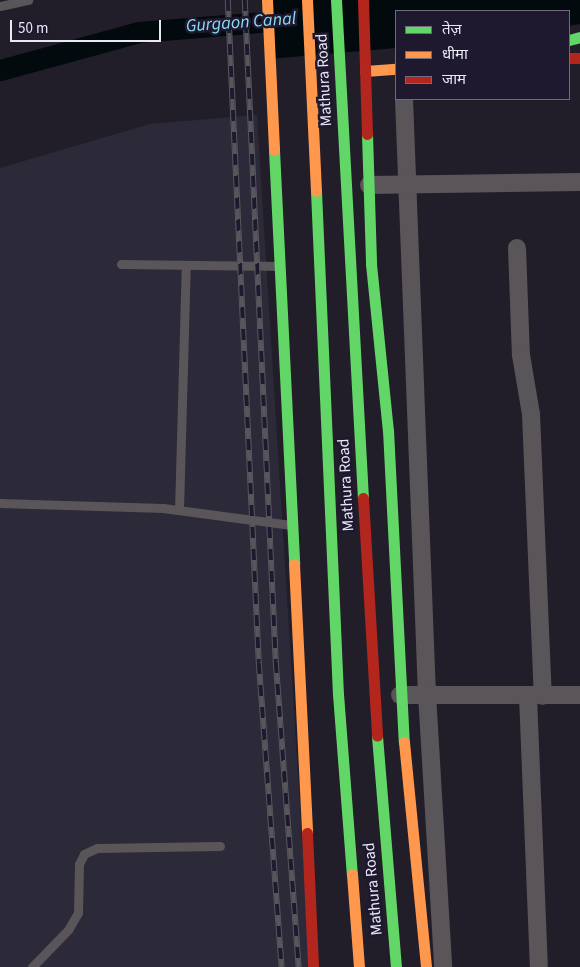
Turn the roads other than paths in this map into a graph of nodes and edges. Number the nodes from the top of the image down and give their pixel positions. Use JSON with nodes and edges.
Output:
{"nodes":[{"id":1,"x":28,"y":0,"type":"edge"},
{"id":2,"x":267,"y":0,"type":"edge"},
{"id":3,"x":307,"y":0,"type":"edge"},
{"id":4,"x":336,"y":0,"type":"edge"},
{"id":5,"x":363,"y":0,"type":"edge"},
{"id":6,"x":0,"y":6,"type":"edge"},
{"id":7,"x":395,"y":69,"type":"edge"},
{"id":8,"x":365,"y":71,"type":"junction"},
{"id":9,"x":404,"y":100,"type":"edge"},
{"id":10,"x":580,"y":182,"type":"edge"},
{"id":11,"x":406,"y":183,"type":"junction"},
{"id":12,"x":369,"y":185,"type":"junction"},
{"id":13,"x":517,"y":248,"type":"dead end"},
{"id":14,"x":121,"y":264,"type":"dead end"},
{"id":15,"x":186,"y":265,"type":"junction"},
{"id":16,"x":281,"y":266,"type":"junction"},
{"id":17,"x":0,"y":503,"type":"edge"},
{"id":18,"x":179,"y":510,"type":"junction"},
{"id":19,"x":292,"y":525,"type":"junction"},
{"id":20,"x":400,"y":694,"type":"junction"},
{"id":21,"x":427,"y":694,"type":"junction"},
{"id":22,"x":580,"y":695,"type":"edge"},
{"id":23,"x":536,"y":696,"type":"junction"},
{"id":24,"x":220,"y":846,"type":"dead end"},
{"id":25,"x":539,"y":965,"type":"dead end"},
{"id":26,"x":32,"y":967,"type":"edge"},
{"id":27,"x":313,"y":967,"type":"edge"},
{"id":28,"x":359,"y":967,"type":"edge"},
{"id":29,"x":396,"y":967,"type":"edge"},
{"id":30,"x":426,"y":967,"type":"edge"},
{"id":31,"x":443,"y":967,"type":"edge"}],
"edges":[{"from":1,"to":6,"type":"lane"},
{"from":2,"to":16,"type":"main road"},
{"from":3,"to":28,"type":"main road","name":"Mathura Road"},
{"from":4,"to":29,"type":"main road","name":"Mathura Road"},
{"from":5,"to":8,"type":"main road"},
{"from":7,"to":8,"type":"main road"},
{"from":8,"to":12,"type":"main road"},
{"from":9,"to":11,"type":"street"},
{"from":10,"to":11,"type":"street"},
{"from":11,"to":12,"type":"street"},
{"from":11,"to":21,"type":"street"},
{"from":12,"to":20,"type":"main road"},
{"from":13,"to":23,"type":"street"},
{"from":14,"to":15,"type":"lane"},
{"from":15,"to":16,"type":"lane"},
{"from":15,"to":18,"type":"lane"},
{"from":16,"to":19,"type":"main road"},
{"from":17,"to":18,"type":"lane"},
{"from":18,"to":19,"type":"lane"},
{"from":19,"to":27,"type":"main road"},
{"from":20,"to":21,"type":"street"},
{"from":20,"to":30,"type":"main road"},
{"from":21,"to":23,"type":"street"},
{"from":21,"to":31,"type":"street"},
{"from":22,"to":23,"type":"street"},
{"from":23,"to":25,"type":"street"},
{"from":24,"to":26,"type":"lane"}]}
